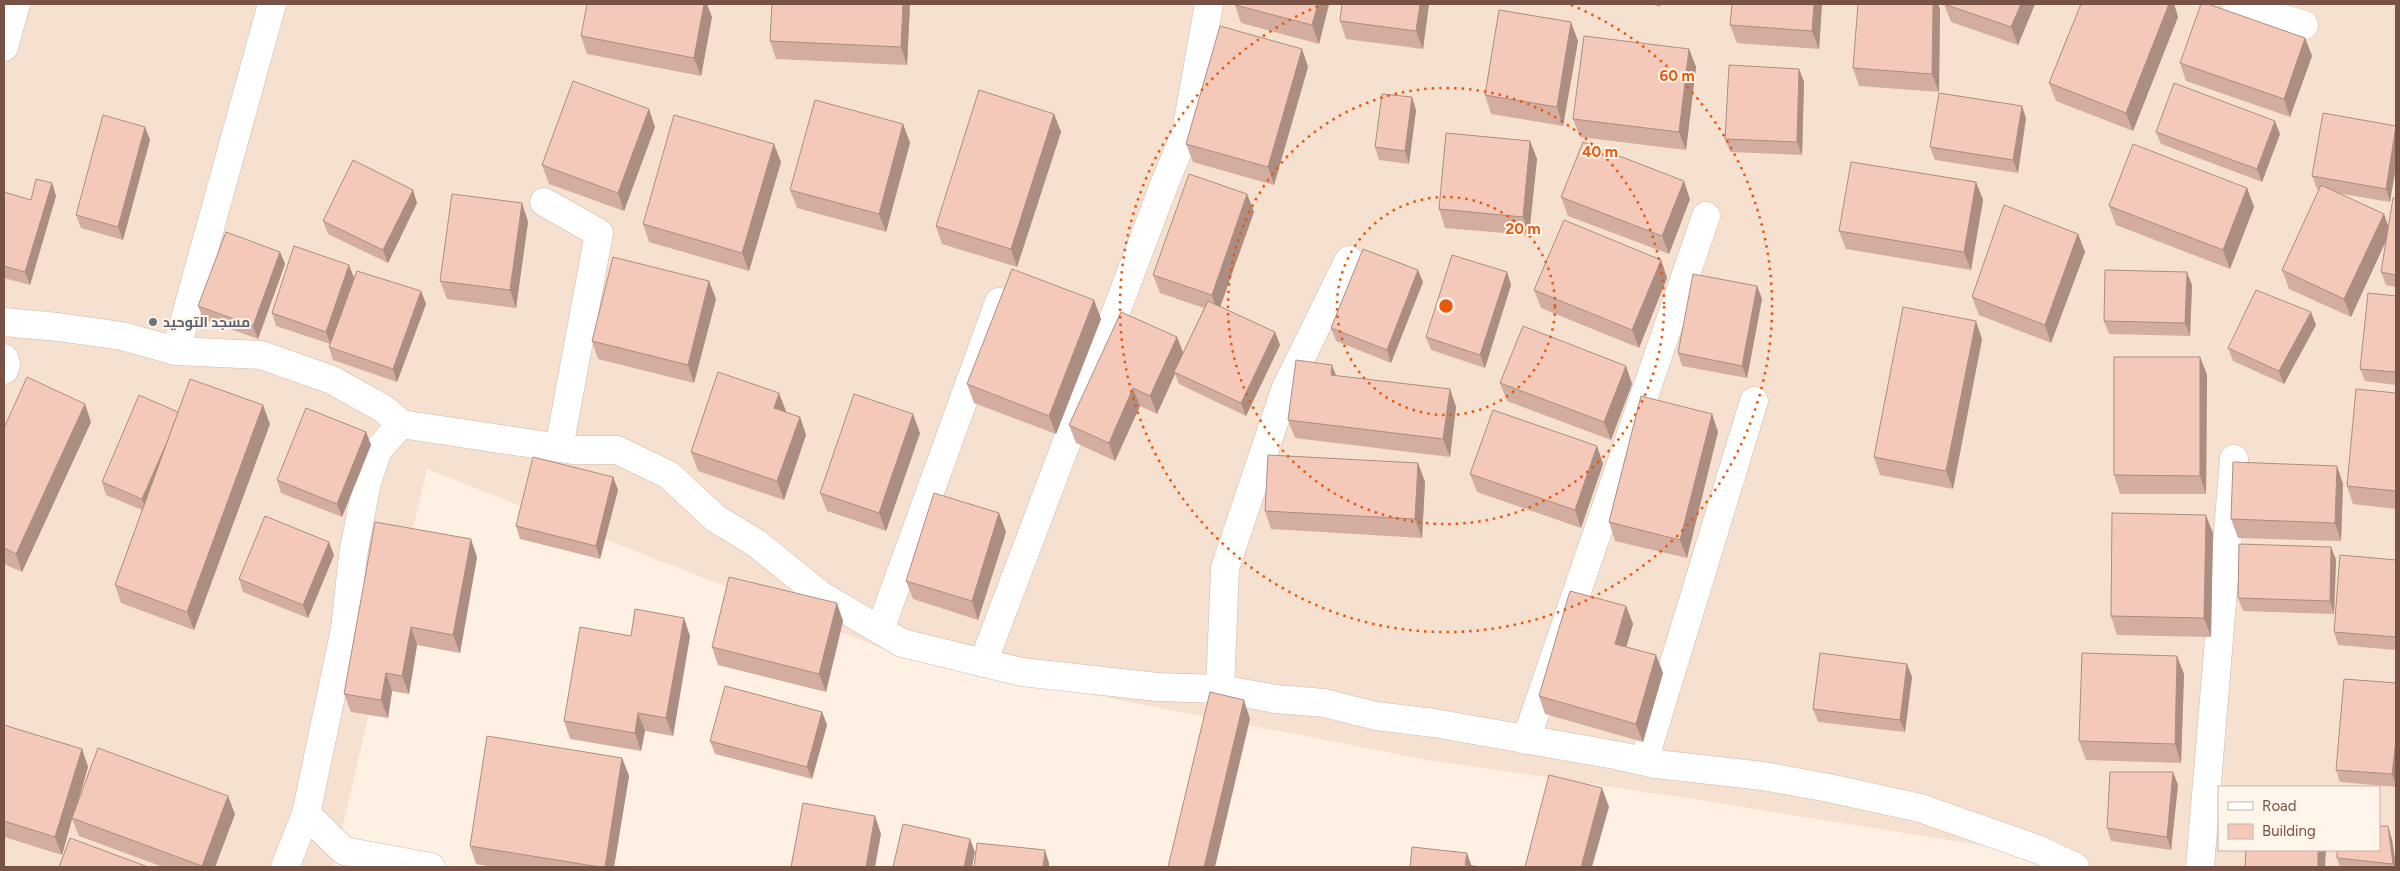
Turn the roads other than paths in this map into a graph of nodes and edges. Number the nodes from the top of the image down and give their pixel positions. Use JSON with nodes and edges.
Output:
{"nodes":[{"id":1,"x":16,"y":4,"type":"edge"},
{"id":2,"x":272,"y":4,"type":"edge"},
{"id":3,"x":1209,"y":4,"type":"edge"},
{"id":4,"x":2236,"y":4,"type":"edge"},
{"id":5,"x":2304,"y":25,"type":"dead end"},
{"id":6,"x":4,"y":47,"type":"edge"},
{"id":7,"x":544,"y":202,"type":"dead end"},
{"id":8,"x":1706,"y":216,"type":"dead end"},
{"id":9,"x":1348,"y":260,"type":"dead end"},
{"id":10,"x":999,"y":302,"type":"edge"},
{"id":11,"x":4,"y":322,"type":"edge"},
{"id":12,"x":176,"y":351,"type":"junction"},
{"id":13,"x":4,"y":358,"type":"edge"},
{"id":14,"x":4,"y":370,"type":"edge"},
{"id":15,"x":1754,"y":401,"type":"dead end"},
{"id":16,"x":401,"y":424,"type":"junction"},
{"id":17,"x":559,"y":448,"type":"junction"},
{"id":18,"x":2234,"y":459,"type":"dead end"},
{"id":19,"x":880,"y":630,"type":"junction"},
{"id":20,"x":983,"y":663,"type":"junction"},
{"id":21,"x":1220,"y":689,"type":"junction"},
{"id":22,"x":1526,"y":740,"type":"junction"},
{"id":23,"x":1644,"y":761,"type":"junction"},
{"id":24,"x":306,"y":814,"type":"junction"},
{"id":25,"x":285,"y":867,"type":"edge"},
{"id":26,"x":431,"y":867,"type":"edge"},
{"id":27,"x":2075,"y":867,"type":"edge"},
{"id":28,"x":2200,"y":867,"type":"edge"}],
"edges":[{"from":1,"to":6,"type":"street"},
{"from":2,"to":12,"type":"street"},
{"from":3,"to":20,"type":"street"},
{"from":4,"to":5,"type":"street"},
{"from":7,"to":17,"type":"street"},
{"from":8,"to":22,"type":"street"},
{"from":9,"to":21,"type":"street"},
{"from":10,"to":19,"type":"street"},
{"from":11,"to":12,"type":"street"},
{"from":12,"to":16,"type":"street"},
{"from":13,"to":14,"type":"street"},
{"from":15,"to":23,"type":"street"},
{"from":16,"to":17,"type":"street"},
{"from":16,"to":24,"type":"street"},
{"from":17,"to":19,"type":"street"},
{"from":18,"to":28,"type":"street"},
{"from":19,"to":20,"type":"street"},
{"from":20,"to":21,"type":"street"},
{"from":21,"to":22,"type":"street"},
{"from":22,"to":23,"type":"street"},
{"from":23,"to":27,"type":"street"},
{"from":24,"to":25,"type":"street"},
{"from":24,"to":26,"type":"street"}]}
